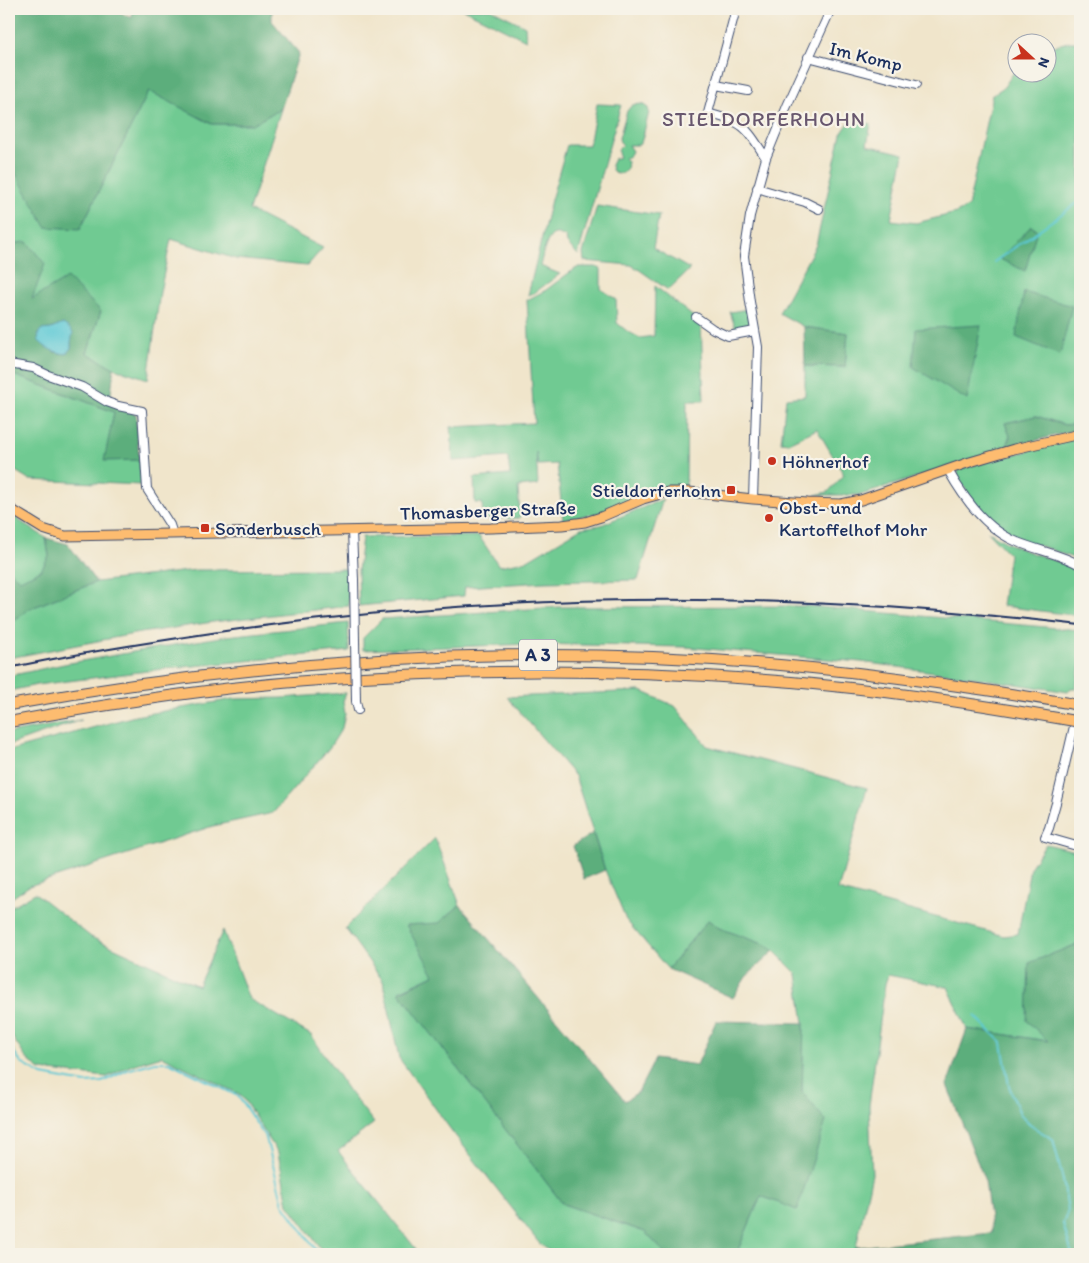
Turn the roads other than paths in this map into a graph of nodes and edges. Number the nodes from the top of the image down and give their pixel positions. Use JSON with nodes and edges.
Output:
{"nodes":[{"id":1,"x":736,"y":9,"type":"edge"},
{"id":2,"x":831,"y":9,"type":"edge"},
{"id":3,"x":808,"y":57,"type":"junction"},
{"id":4,"x":716,"y":84,"type":"junction"},
{"id":5,"x":916,"y":85,"type":"dead end"},
{"id":6,"x":748,"y":91,"type":"dead end"},
{"id":7,"x":766,"y":158,"type":"junction"},
{"id":8,"x":757,"y":188,"type":"junction"},
{"id":9,"x":819,"y":209,"type":"dead end"},
{"id":10,"x":696,"y":317,"type":"dead end"},
{"id":11,"x":756,"y":331,"type":"junction"},
{"id":12,"x":9,"y":364,"type":"edge"},
{"id":13,"x":1080,"y":434,"type":"edge"},
{"id":14,"x":948,"y":470,"type":"junction"},
{"id":15,"x":753,"y":499,"type":"junction"},
{"id":16,"x":9,"y":508,"type":"edge"},
{"id":17,"x":352,"y":531,"type":"junction"},
{"id":18,"x":173,"y":534,"type":"junction"},
{"id":19,"x":1080,"y":565,"type":"edge"},
{"id":20,"x":1080,"y":702,"type":"edge"},
{"id":21,"x":9,"y":705,"type":"edge"},
{"id":22,"x":1080,"y":706,"type":"edge"},
{"id":23,"x":358,"y":710,"type":"dead end"},
{"id":24,"x":9,"y":722,"type":"edge"},
{"id":25,"x":1080,"y":722,"type":"edge"},
{"id":26,"x":1080,"y":847,"type":"edge"}],
"edges":[{"from":1,"to":4,"type":"street"},
{"from":2,"to":3,"type":"street"},
{"from":3,"to":5,"type":"street","name":"Im Komp"},
{"from":3,"to":7,"type":"street"},
{"from":4,"to":6,"type":"street"},
{"from":4,"to":7,"type":"street"},
{"from":7,"to":8,"type":"street"},
{"from":8,"to":9,"type":"street"},
{"from":8,"to":11,"type":"street"},
{"from":10,"to":11,"type":"street"},
{"from":11,"to":15,"type":"street"},
{"from":12,"to":18,"type":"street"},
{"from":13,"to":14,"type":"main road","name":"Thomasberger Straße"},
{"from":14,"to":15,"type":"main road","name":"Thomasberger Straße"},
{"from":14,"to":19,"type":"street"},
{"from":15,"to":17,"type":"main road","name":"Thomasberger Straße"},
{"from":16,"to":18,"type":"main road","name":"Thomasberger Straße"},
{"from":17,"to":18,"type":"main road","name":"Thomasberger Straße"},
{"from":17,"to":23,"type":"street","bridge":true},
{"from":20,"to":26,"type":"street"},
{"from":21,"to":22,"type":"highway","number":"A 3","bridge":true},
{"from":24,"to":25,"type":"highway","number":"A 3","bridge":true}]}
